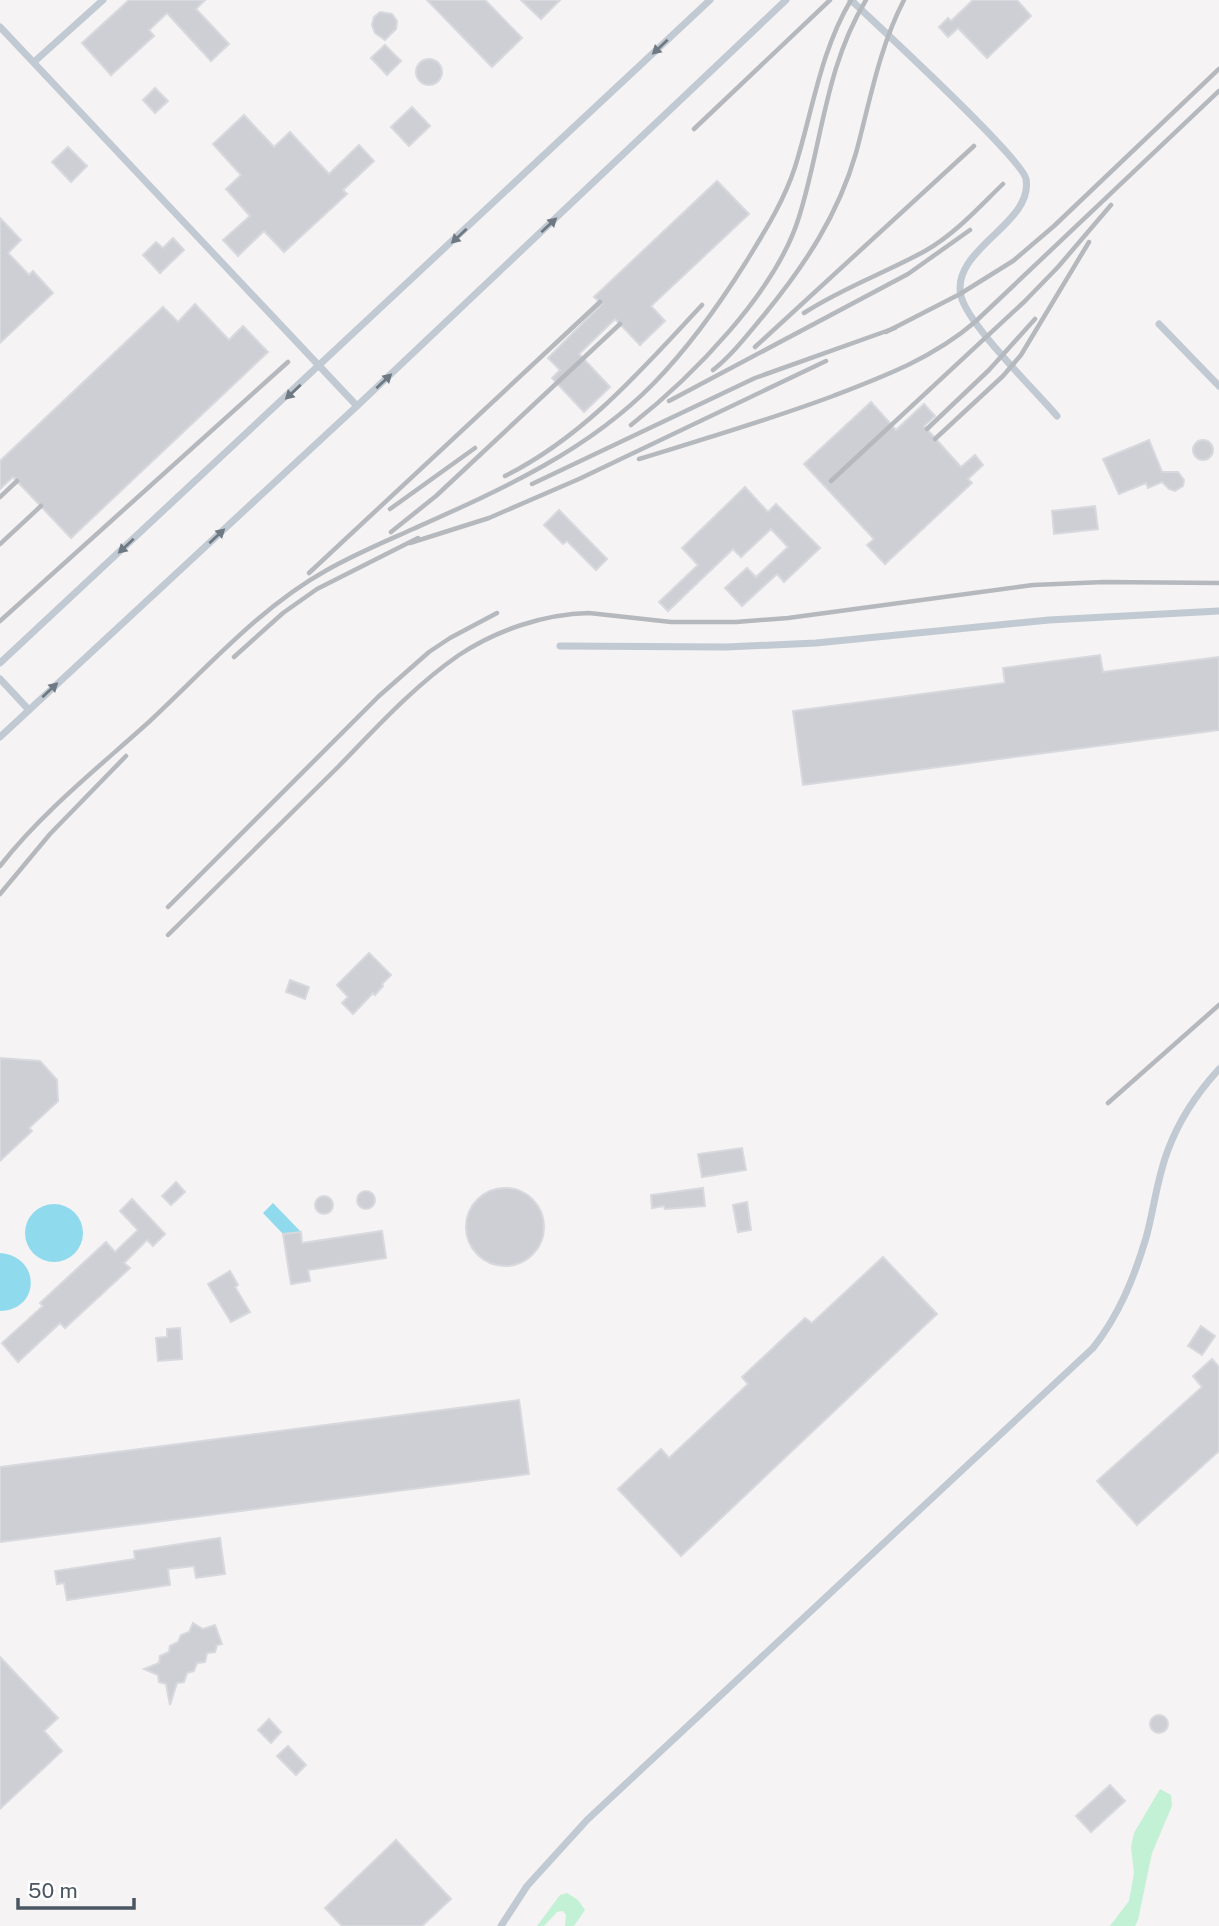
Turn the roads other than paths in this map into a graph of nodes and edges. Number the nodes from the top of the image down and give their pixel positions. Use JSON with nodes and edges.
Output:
{"nodes":[{"id":1,"x":103,"y":0,"type":"edge"},
{"id":2,"x":710,"y":0,"type":"edge"},
{"id":3,"x":786,"y":0,"type":"edge"},
{"id":4,"x":851,"y":0,"type":"edge"},
{"id":5,"x":0,"y":27,"type":"edge"},
{"id":6,"x":34,"y":62,"type":"junction"},
{"id":7,"x":1160,"y":324,"type":"dead end"},
{"id":8,"x":320,"y":366,"type":"junction"},
{"id":9,"x":1219,"y":386,"type":"edge"},
{"id":10,"x":357,"y":407,"type":"junction"},
{"id":11,"x":1057,"y":416,"type":"dead end"},
{"id":12,"x":1219,"y":611,"type":"edge"},
{"id":13,"x":560,"y":646,"type":"dead end"},
{"id":14,"x":0,"y":663,"type":"edge"},
{"id":15,"x":0,"y":679,"type":"edge"},
{"id":16,"x":29,"y":710,"type":"junction"},
{"id":17,"x":0,"y":737,"type":"edge"},
{"id":18,"x":1219,"y":1069,"type":"edge"},
{"id":19,"x":501,"y":1926,"type":"edge"}],
"edges":[{"from":1,"to":6,"type":"lane"},
{"from":2,"to":8,"type":"lane","one_way":true},
{"from":10,"to":3,"type":"lane","one_way":true},
{"from":4,"to":11,"type":"lane"},
{"from":5,"to":6,"type":"lane"},
{"from":6,"to":8,"type":"lane"},
{"from":7,"to":9,"type":"lane"},
{"from":8,"to":10,"type":"lane"},
{"from":8,"to":14,"type":"lane","one_way":true},
{"from":16,"to":10,"type":"lane","one_way":true},
{"from":12,"to":13,"type":"lane"},
{"from":15,"to":16,"type":"lane"},
{"from":16,"to":17,"type":"lane"},
{"from":18,"to":19,"type":"lane"}]}
